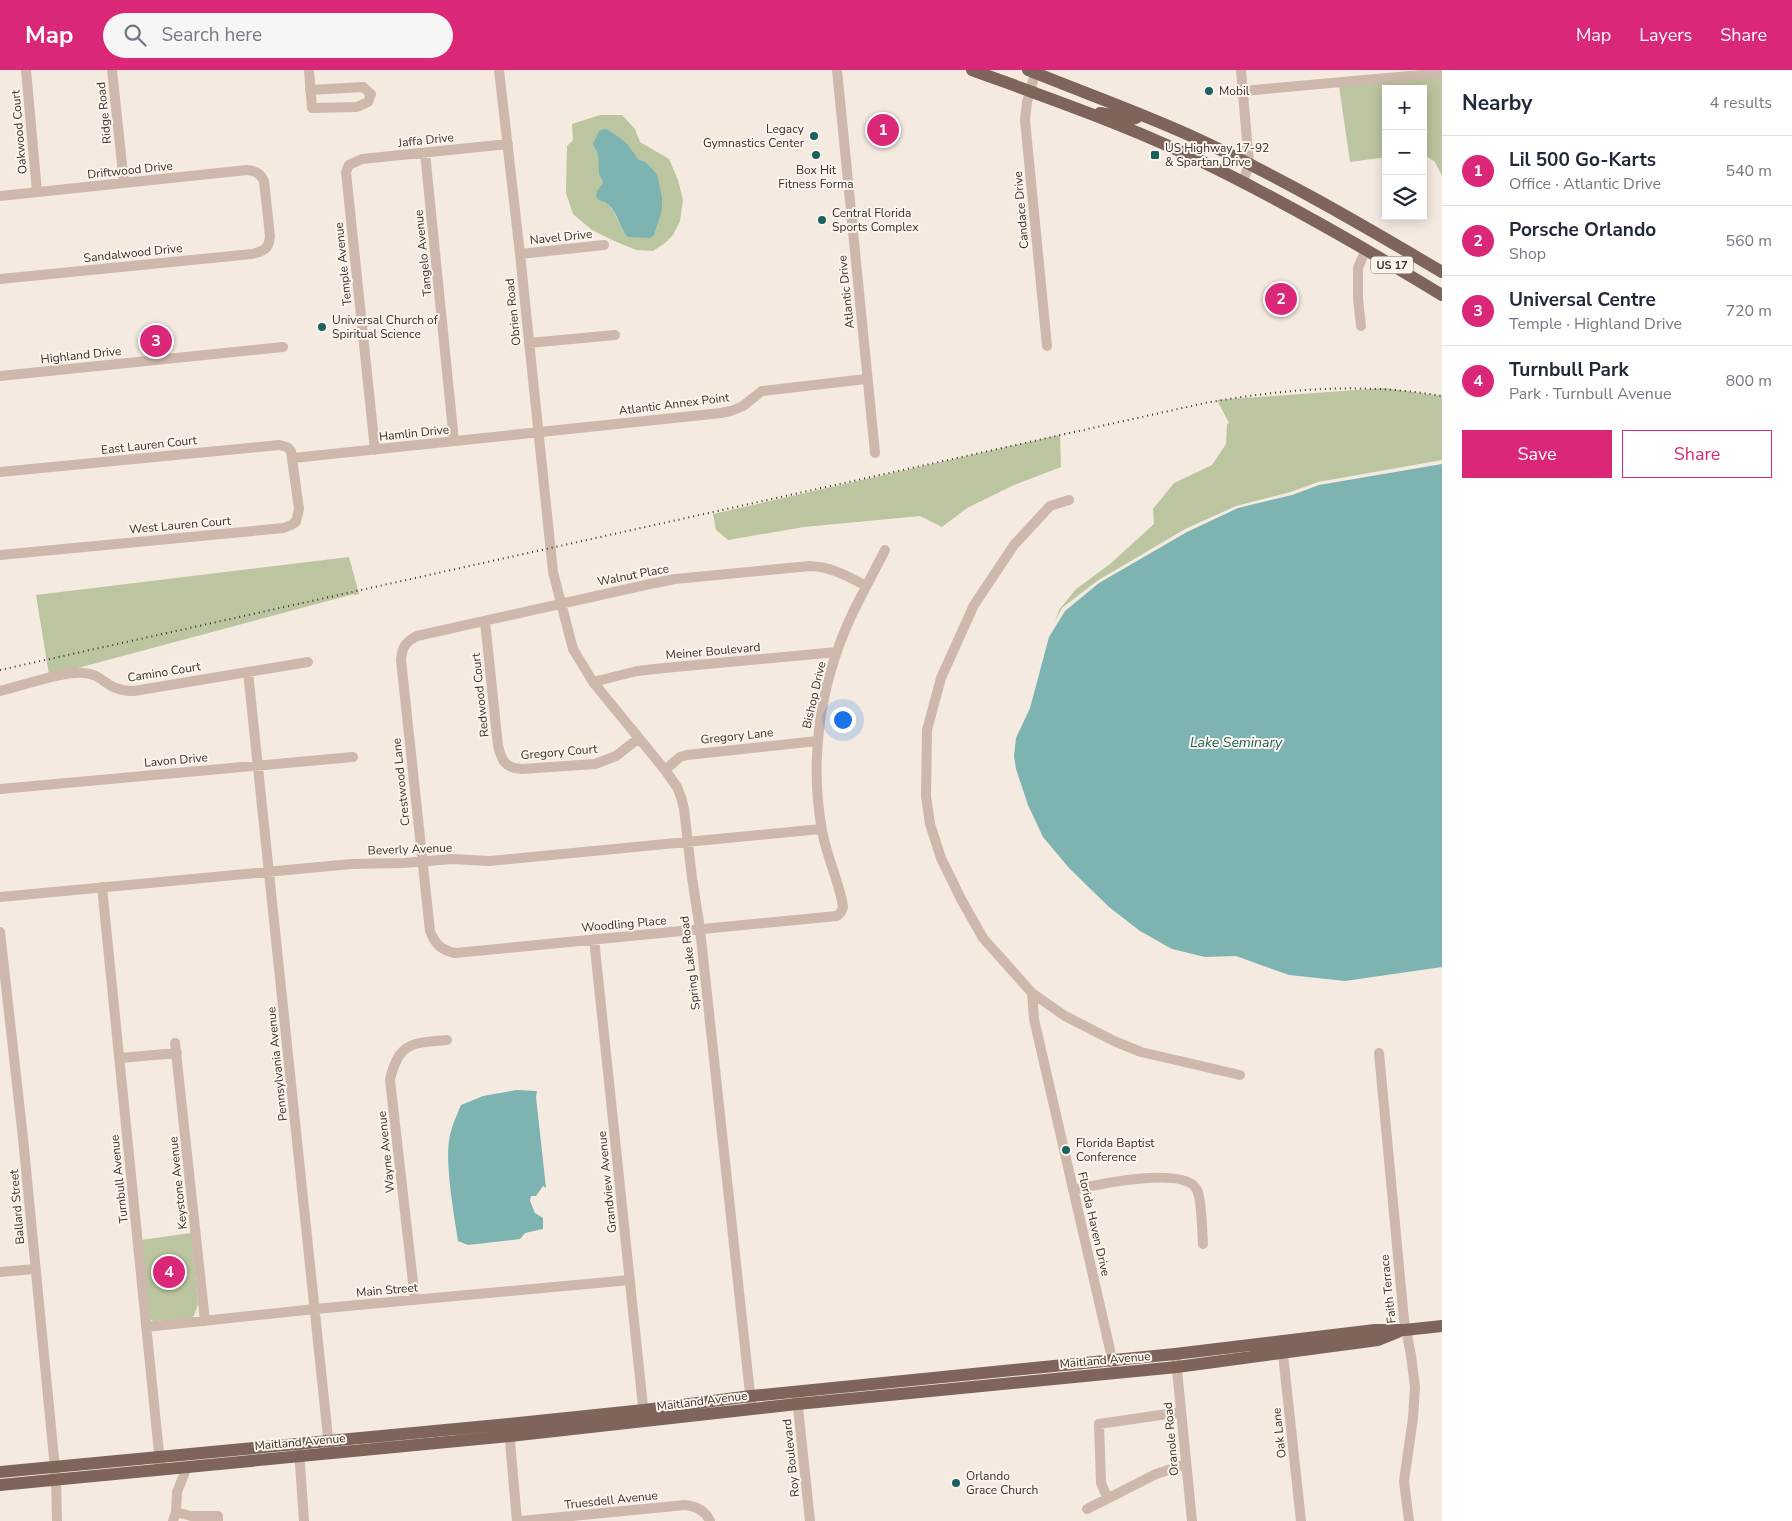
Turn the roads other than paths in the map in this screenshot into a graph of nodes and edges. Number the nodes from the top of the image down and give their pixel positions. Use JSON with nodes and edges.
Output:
{"nodes":[{"id":1,"x":26,"y":70,"type":"edge"},
{"id":2,"x":112,"y":70,"type":"edge"},
{"id":3,"x":308,"y":70,"type":"edge"},
{"id":4,"x":499,"y":70,"type":"edge"},
{"id":5,"x":836,"y":70,"type":"edge"},
{"id":6,"x":972,"y":70,"type":"edge"},
{"id":7,"x":1241,"y":70,"type":"edge"},
{"id":8,"x":1033,"y":71,"type":"edge"},
{"id":9,"x":1442,"y":72,"type":"edge"},
{"id":10,"x":310,"y":90,"type":"junction"},
{"id":11,"x":1029,"y":91,"type":"junction"},
{"id":12,"x":1243,"y":91,"type":"junction"},
{"id":13,"x":1082,"y":110,"type":"junction"},
{"id":14,"x":1140,"y":114,"type":"junction"},
{"id":15,"x":508,"y":144,"type":"junction"},
{"id":16,"x":425,"y":153,"type":"junction"},
{"id":17,"x":1249,"y":164,"type":"junction"},
{"id":18,"x":349,"y":165,"type":"joint"},
{"id":19,"x":1243,"y":182,"type":"junction"},
{"id":20,"x":124,"y":183,"type":"junction"},
{"id":21,"x":38,"y":192,"type":"junction"},
{"id":22,"x":0,"y":196,"type":"edge"},
{"id":23,"x":604,"y":245,"type":"dead end"},
{"id":24,"x":266,"y":249,"type":"joint"},
{"id":25,"x":1366,"y":249,"type":"junction"},
{"id":26,"x":520,"y":254,"type":"junction"},
{"id":27,"x":1442,"y":272,"type":"edge"},
{"id":28,"x":0,"y":279,"type":"edge"},
{"id":29,"x":1442,"y":295,"type":"edge"},
{"id":30,"x":1361,"y":326,"type":"dead end"},
{"id":31,"x":615,"y":334,"type":"dead end"},
{"id":32,"x":529,"y":343,"type":"junction"},
{"id":33,"x":1047,"y":346,"type":"dead end"},
{"id":34,"x":283,"y":347,"type":"dead end"},
{"id":35,"x":0,"y":376,"type":"edge"},
{"id":36,"x":866,"y":379,"type":"junction"},
{"id":37,"x":538,"y":432,"type":"junction"},
{"id":38,"x":454,"y":441,"type":"junction"},
{"id":39,"x":375,"y":450,"type":"junction"},
{"id":40,"x":875,"y":453,"type":"dead end"},
{"id":41,"x":293,"y":458,"type":"junction"},
{"id":42,"x":0,"y":472,"type":"edge"},
{"id":43,"x":1069,"y":500,"type":"dead end"},
{"id":44,"x":885,"y":550,"type":"dead end"},
{"id":45,"x":550,"y":552,"type":"joint"},
{"id":46,"x":0,"y":555,"type":"edge"},
{"id":47,"x":866,"y":586,"type":"junction"},
{"id":48,"x":560,"y":603,"type":"junction"},
{"id":49,"x":485,"y":621,"type":"junction"},
{"id":50,"x":406,"y":644,"type":"joint"},
{"id":51,"x":837,"y":652,"type":"junction"},
{"id":52,"x":308,"y":662,"type":"dead end"},
{"id":53,"x":248,"y":672,"type":"junction"},
{"id":54,"x":594,"y":682,"type":"junction"},
{"id":55,"x":0,"y":691,"type":"edge"},
{"id":56,"x":638,"y":738,"type":"junction"},
{"id":57,"x":817,"y":741,"type":"junction"},
{"id":58,"x":354,"y":757,"type":"dead end"},
{"id":59,"x":506,"y":764,"type":"joint"},
{"id":60,"x":258,"y":765,"type":"junction"},
{"id":61,"x":665,"y":770,"type":"junction"},
{"id":62,"x":0,"y":789,"type":"edge"},
{"id":63,"x":821,"y":829,"type":"junction"},
{"id":64,"x":687,"y":842,"type":"junction"},
{"id":65,"x":422,"y":862,"type":"junction"},
{"id":66,"x":270,"y":872,"type":"junction"},
{"id":67,"x":102,"y":887,"type":"junction"},
{"id":68,"x":0,"y":897,"type":"edge"},
{"id":69,"x":841,"y":912,"type":"joint"},
{"id":70,"x":700,"y":929,"type":"junction"},
{"id":71,"x":0,"y":932,"type":"edge"},
{"id":72,"x":594,"y":939,"type":"junction"},
{"id":73,"x":439,"y":947,"type":"joint"},
{"id":74,"x":1032,"y":993,"type":"junction"},
{"id":75,"x":447,"y":1040,"type":"dead end"},
{"id":76,"x":1379,"y":1053,"type":"dead end"},
{"id":77,"x":120,"y":1058,"type":"junction"},
{"id":78,"x":1240,"y":1075,"type":"dead end"},
{"id":79,"x":1074,"y":1190,"type":"junction"},
{"id":80,"x":1203,"y":1244,"type":"dead end"},
{"id":81,"x":35,"y":1269,"type":"junction"},
{"id":82,"x":0,"y":1272,"type":"edge"},
{"id":83,"x":630,"y":1280,"type":"junction"},
{"id":84,"x":415,"y":1300,"type":"junction"},
{"id":85,"x":315,"y":1309,"type":"junction"},
{"id":86,"x":205,"y":1321,"type":"junction"},
{"id":87,"x":1442,"y":1326,"type":"edge"},
{"id":88,"x":146,"y":1327,"type":"junction"},
{"id":89,"x":1405,"y":1330,"type":"junction"},
{"id":90,"x":1283,"y":1348,"type":"junction"},
{"id":91,"x":1175,"y":1354,"type":"junction"},
{"id":92,"x":1114,"y":1366,"type":"junction"},
{"id":93,"x":1177,"y":1367,"type":"junction"},
{"id":94,"x":956,"y":1375,"type":"junction"},
{"id":95,"x":973,"y":1387,"type":"junction"},
{"id":96,"x":868,"y":1391,"type":"junction"},
{"id":97,"x":797,"y":1398,"type":"junction"},
{"id":98,"x":751,"y":1403,"type":"junction"},
{"id":99,"x":1181,"y":1412,"type":"junction"},
{"id":100,"x":644,"y":1416,"type":"junction"},
{"id":101,"x":509,"y":1430,"type":"junction"},
{"id":102,"x":329,"y":1447,"type":"junction"},
{"id":103,"x":299,"y":1450,"type":"junction"},
{"id":104,"x":160,"y":1463,"type":"junction"},
{"id":105,"x":1186,"y":1464,"type":"junction"},
{"id":106,"x":187,"y":1467,"type":"junction"},
{"id":107,"x":0,"y":1472,"type":"edge"},
{"id":108,"x":56,"y":1473,"type":"junction"},
{"id":109,"x":0,"y":1485,"type":"edge"},
{"id":110,"x":1108,"y":1497,"type":"junction"},
{"id":111,"x":1087,"y":1509,"type":"dead end"},
{"id":112,"x":175,"y":1517,"type":"edge"},
{"id":113,"x":604,"y":1517,"type":"edge"},
{"id":114,"x":57,"y":1521,"type":"edge"},
{"id":115,"x":218,"y":1521,"type":"edge"},
{"id":116,"x":304,"y":1521,"type":"edge"},
{"id":117,"x":517,"y":1521,"type":"edge"},
{"id":118,"x":521,"y":1521,"type":"edge"},
{"id":119,"x":710,"y":1521,"type":"edge"},
{"id":120,"x":810,"y":1521,"type":"edge"},
{"id":121,"x":1192,"y":1521,"type":"edge"},
{"id":122,"x":1301,"y":1521,"type":"edge"},
{"id":123,"x":1409,"y":1521,"type":"edge"}],
"edges":[{"from":1,"to":21,"type":"street","name":"Oakwood Court"},
{"from":2,"to":20,"type":"street","name":"Ridge Road"},
{"from":3,"to":10,"type":"street"},
{"from":4,"to":15,"type":"street","name":"Obrien Road"},
{"from":5,"to":36,"type":"street","name":"Atlantic Drive"},
{"from":6,"to":11,"type":"main road","number":"US 17"},
{"from":7,"to":12,"type":"street"},
{"from":8,"to":11,"type":"street","name":"Candace Drive"},
{"from":8,"to":14,"type":"main road","number":"US 17"},
{"from":9,"to":12,"type":"street"},
{"from":10,"to":10,"type":"street"},
{"from":11,"to":13,"type":"main road","number":"US 17"},
{"from":11,"to":33,"type":"street","name":"Candace Drive"},
{"from":12,"to":17,"type":"street"},
{"from":13,"to":14,"type":"main road"},
{"from":13,"to":19,"type":"main road","number":"US 17"},
{"from":14,"to":17,"type":"main road","number":"US 17"},
{"from":15,"to":16,"type":"street","name":"Jaffa Drive"},
{"from":15,"to":26,"type":"street","name":"Obrien Road"},
{"from":16,"to":18,"type":"street","name":"Jaffa Drive"},
{"from":16,"to":38,"type":"street","name":"Tangelo Avenue"},
{"from":17,"to":19,"type":"street"},
{"from":17,"to":27,"type":"main road","number":"US 17"},
{"from":18,"to":39,"type":"street","name":"Temple Avenue"},
{"from":19,"to":25,"type":"main road","number":"US 17"},
{"from":20,"to":21,"type":"street","name":"Driftwood Drive"},
{"from":20,"to":24,"type":"street","name":"Driftwood Drive"},
{"from":21,"to":22,"type":"street","name":"Driftwood Drive"},
{"from":23,"to":26,"type":"street","name":"Navel Drive"},
{"from":24,"to":28,"type":"street","name":"Sandalwood Drive"},
{"from":25,"to":29,"type":"main road","number":"US 17"},
{"from":25,"to":30,"type":"street"},
{"from":26,"to":32,"type":"street","name":"Obrien Road"},
{"from":31,"to":32,"type":"street"},
{"from":32,"to":37,"type":"street","name":"Obrien Road"},
{"from":34,"to":35,"type":"street","name":"Highland Drive"},
{"from":36,"to":37,"type":"street","name":"Atlantic Annex Point"},
{"from":36,"to":40,"type":"street","name":"Atlantic Drive"},
{"from":37,"to":38,"type":"street","name":"Hamlin Drive"},
{"from":37,"to":45,"type":"street","name":"Obrien Road"},
{"from":38,"to":39,"type":"street","name":"Hamlin Drive"},
{"from":39,"to":41,"type":"street","name":"Hamlin Drive"},
{"from":41,"to":42,"type":"street","name":"East Lauren Court"},
{"from":41,"to":46,"type":"street","name":"West Lauren Court"},
{"from":43,"to":74,"type":"street"},
{"from":44,"to":47,"type":"street","name":"Bishop Drive"},
{"from":45,"to":48,"type":"street","name":"Spring Lake Road"},
{"from":47,"to":48,"type":"street","name":"Walnut Place"},
{"from":47,"to":51,"type":"street","name":"Bishop Drive"},
{"from":48,"to":49,"type":"street","name":"Walnut Place"},
{"from":48,"to":54,"type":"street","name":"Spring Lake Road"},
{"from":49,"to":50,"type":"street","name":"Walnut Place"},
{"from":49,"to":59,"type":"street","name":"Redwood Court"},
{"from":50,"to":65,"type":"street","name":"Crestwood Lane"},
{"from":51,"to":54,"type":"street","name":"Meiner Boulevard"},
{"from":51,"to":57,"type":"street","name":"Bishop Drive"},
{"from":52,"to":53,"type":"street","name":"Camino Court"},
{"from":53,"to":55,"type":"street","name":"Camino Court"},
{"from":53,"to":60,"type":"street","name":"Pennsylvania Avenue"},
{"from":54,"to":56,"type":"street","name":"Spring Lake Road"},
{"from":56,"to":59,"type":"street","name":"Gregory Court"},
{"from":56,"to":61,"type":"street","name":"Spring Lake Road"},
{"from":57,"to":61,"type":"street","name":"Gregory Lane"},
{"from":57,"to":63,"type":"street","name":"Bishop Drive"},
{"from":58,"to":60,"type":"street","name":"Lavon Drive"},
{"from":60,"to":62,"type":"street","name":"Lavon Drive"},
{"from":60,"to":66,"type":"street","name":"Pennsylvania Avenue"},
{"from":61,"to":64,"type":"street","name":"Spring Lake Road"},
{"from":63,"to":64,"type":"street","name":"Beverly Avenue"},
{"from":63,"to":69,"type":"street","name":"Bishop Drive"},
{"from":64,"to":65,"type":"street","name":"Beverly Avenue"},
{"from":64,"to":70,"type":"street","name":"Spring Lake Road"},
{"from":65,"to":66,"type":"street","name":"Beverly Avenue"},
{"from":65,"to":73,"type":"street","name":"Crestwood Lane"},
{"from":66,"to":67,"type":"street","name":"Beverly Avenue"},
{"from":66,"to":85,"type":"street","name":"Pennsylvania Avenue"},
{"from":67,"to":68,"type":"street","name":"Beverly Avenue"},
{"from":67,"to":77,"type":"street","name":"Turnbull Avenue"},
{"from":69,"to":70,"type":"street","name":"Woodling Place"},
{"from":70,"to":72,"type":"street","name":"Woodling Place"},
{"from":70,"to":98,"type":"street","name":"Spring Lake Road"},
{"from":71,"to":81,"type":"street","name":"Ballard Street"},
{"from":72,"to":73,"type":"street","name":"Woodling Place"},
{"from":72,"to":83,"type":"street","name":"Grandview Avenue"},
{"from":74,"to":78,"type":"street"},
{"from":74,"to":79,"type":"street","name":"Florida Haven Drive"},
{"from":75,"to":84,"type":"street","name":"Wayne Avenue"},
{"from":76,"to":89,"type":"street","name":"Faith Terrace"},
{"from":77,"to":86,"type":"street","name":"Keystone Avenue"},
{"from":77,"to":88,"type":"street","name":"Turnbull Avenue"},
{"from":79,"to":80,"type":"street"},
{"from":79,"to":92,"type":"street","name":"Florida Haven Drive"},
{"from":81,"to":82,"type":"street"},
{"from":81,"to":108,"type":"street","name":"Ballard Street"},
{"from":83,"to":84,"type":"street","name":"Main Street"},
{"from":83,"to":100,"type":"street","name":"Grandview Avenue"},
{"from":84,"to":85,"type":"street","name":"Main Street"},
{"from":85,"to":86,"type":"street","name":"Main Street"},
{"from":85,"to":102,"type":"street","name":"Pennsylvania Avenue"},
{"from":86,"to":88,"type":"street","name":"Main Street"},
{"from":87,"to":89,"type":"main road","name":"Maitland Avenue"},
{"from":88,"to":104,"type":"street","name":"Turnbull Avenue"},
{"from":89,"to":90,"type":"main road","name":"Maitland Avenue"},
{"from":89,"to":123,"type":"street","name":"Faith Terrace"},
{"from":90,"to":91,"type":"main road","name":"Maitland Avenue"},
{"from":90,"to":93,"type":"main road","name":"Maitland Avenue"},
{"from":90,"to":122,"type":"street","name":"Oak Lane"},
{"from":91,"to":92,"type":"main road","name":"Maitland Avenue"},
{"from":91,"to":93,"type":"street","name":"Oranole Road"},
{"from":92,"to":93,"type":"main road","name":"Maitland Avenue"},
{"from":92,"to":94,"type":"main road","name":"Maitland Avenue"},
{"from":92,"to":95,"type":"main road","name":"Maitland Avenue"},
{"from":93,"to":99,"type":"street","name":"Oranole Road"},
{"from":94,"to":95,"type":"main road"},
{"from":94,"to":96,"type":"main road","name":"Maitland Avenue"},
{"from":95,"to":96,"type":"main road","name":"Maitland Avenue"},
{"from":96,"to":97,"type":"main road","name":"Maitland Avenue"},
{"from":97,"to":98,"type":"main road","name":"Maitland Avenue"},
{"from":97,"to":120,"type":"street","name":"Roy Boulevard"},
{"from":98,"to":100,"type":"main road","name":"Maitland Avenue"},
{"from":99,"to":105,"type":"street","name":"Oranole Road"},
{"from":99,"to":110,"type":"street"},
{"from":100,"to":101,"type":"main road","name":"Maitland Avenue"},
{"from":101,"to":102,"type":"main road","name":"Maitland Avenue"},
{"from":101,"to":117,"type":"street"},
{"from":102,"to":103,"type":"main road","name":"Maitland Avenue"},
{"from":103,"to":104,"type":"main road","name":"Maitland Avenue"},
{"from":103,"to":106,"type":"main road","name":"Maitland Avenue"},
{"from":103,"to":116,"type":"street"},
{"from":104,"to":106,"type":"main road","name":"Maitland Avenue"},
{"from":104,"to":108,"type":"main road","name":"Maitland Avenue"},
{"from":105,"to":110,"type":"street"},
{"from":105,"to":121,"type":"street","name":"Oranole Road"},
{"from":106,"to":112,"type":"street"},
{"from":107,"to":108,"type":"main road","name":"Maitland Avenue"},
{"from":108,"to":109,"type":"main road","name":"Maitland Avenue"},
{"from":108,"to":114,"type":"street","name":"Ballard Street"},
{"from":110,"to":111,"type":"street"},
{"from":112,"to":115,"type":"street"},
{"from":113,"to":118,"type":"street","name":"Truesdell Avenue"},
{"from":113,"to":119,"type":"street","name":"Truesdell Avenue"}]}
